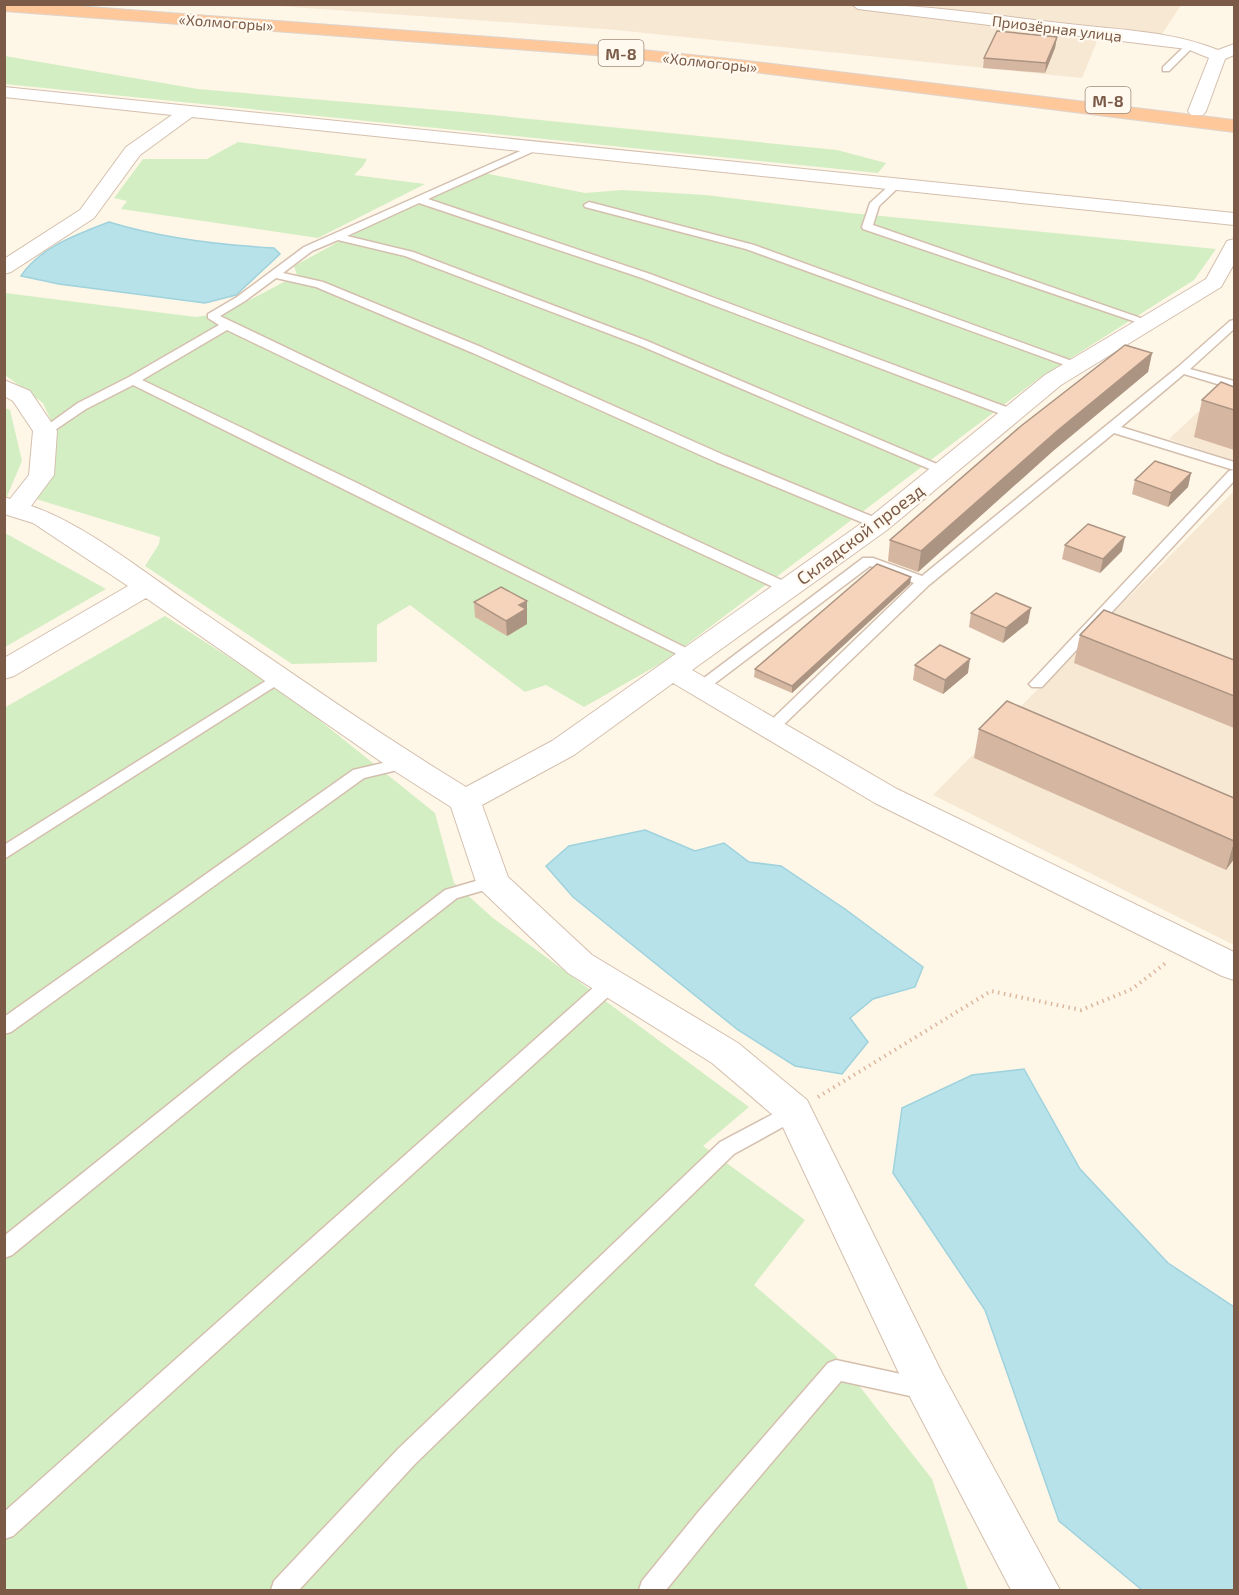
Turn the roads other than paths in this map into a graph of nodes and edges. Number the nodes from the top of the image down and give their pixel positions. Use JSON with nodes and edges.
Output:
{"nodes":[{"id":1,"x":94,"y":4,"type":"edge"},
{"id":2,"x":858,"y":4,"type":"edge"},
{"id":3,"x":4,"y":6,"type":"edge"},
{"id":4,"x":1191,"y":45,"type":"junction"},
{"id":5,"x":1234,"y":49,"type":"edge"},
{"id":6,"x":1218,"y":56,"type":"junction"},
{"id":7,"x":1166,"y":69,"type":"dead end"},
{"id":8,"x":4,"y":92,"type":"edge"},
{"id":9,"x":189,"y":111,"type":"junction"},
{"id":10,"x":1197,"y":111,"type":"junction"},
{"id":11,"x":1234,"y":116,"type":"edge"},
{"id":12,"x":1234,"y":126,"type":"edge"},
{"id":13,"x":536,"y":147,"type":"junction"},
{"id":14,"x":897,"y":184,"type":"junction"},
{"id":15,"x":417,"y":198,"type":"junction"},
{"id":16,"x":589,"y":205,"type":"dead end"},
{"id":17,"x":1234,"y":219,"type":"edge"},
{"id":18,"x":336,"y":236,"type":"junction"},
{"id":19,"x":1234,"y":245,"type":"edge"},
{"id":20,"x":4,"y":268,"type":"edge"},
{"id":21,"x":274,"y":274,"type":"junction"},
{"id":22,"x":1146,"y":322,"type":"junction"},
{"id":23,"x":1234,"y":323,"type":"edge"},
{"id":24,"x":227,"y":325,"type":"junction"},
{"id":25,"x":1077,"y":365,"type":"junction"},
{"id":26,"x":1182,"y":370,"type":"junction"},
{"id":27,"x":134,"y":380,"type":"junction"},
{"id":28,"x":1234,"y":385,"type":"edge"},
{"id":29,"x":4,"y":387,"type":"edge"},
{"id":30,"x":1012,"y":414,"type":"junction"},
{"id":31,"x":1112,"y":428,"type":"junction"},
{"id":32,"x":45,"y":431,"type":"junction"},
{"id":33,"x":1234,"y":466,"type":"edge"},
{"id":34,"x":944,"y":470,"type":"junction"},
{"id":35,"x":1234,"y":474,"type":"edge"},
{"id":36,"x":10,"y":507,"type":"edge"},
{"id":37,"x":878,"y":524,"type":"junction"},
{"id":38,"x":924,"y":582,"type":"junction"},
{"id":39,"x":147,"y":586,"type":"junction"},
{"id":40,"x":787,"y":588,"type":"junction"},
{"id":41,"x":682,"y":663,"type":"junction"},
{"id":42,"x":4,"y":670,"type":"edge"},
{"id":43,"x":280,"y":677,"type":"junction"},
{"id":44,"x":1037,"y":684,"type":"dead end"},
{"id":45,"x":701,"y":687,"type":"junction"},
{"id":46,"x":771,"y":728,"type":"junction"},
{"id":47,"x":404,"y":763,"type":"junction"},
{"id":48,"x":465,"y":801,"type":"junction"},
{"id":49,"x":4,"y":853,"type":"edge"},
{"id":50,"x":493,"y":882,"type":"junction"},
{"id":51,"x":1234,"y":967,"type":"edge"},
{"id":52,"x":612,"y":983,"type":"junction"},
{"id":53,"x":4,"y":1028,"type":"edge"},
{"id":54,"x":794,"y":1111,"type":"junction"},
{"id":55,"x":4,"y":1249,"type":"edge"},
{"id":56,"x":928,"y":1389,"type":"junction"},
{"id":57,"x":4,"y":1528,"type":"edge"},
{"id":58,"x":283,"y":1590,"type":"edge"},
{"id":59,"x":651,"y":1590,"type":"edge"},
{"id":60,"x":1036,"y":1590,"type":"edge"}],
"edges":[{"from":1,"to":10,"type":"highway","name":"«Холмогоры»","number":"М-8"},
{"from":2,"to":4,"type":"street","name":"Приозёрная улица"},
{"from":3,"to":12,"type":"highway","name":"«Холмогоры»","number":"М-8"},
{"from":4,"to":6,"type":"street","name":"Приозёрная улица"},
{"from":4,"to":7,"type":"lane"},
{"from":5,"to":6,"type":"street"},
{"from":6,"to":10,"type":"street"},
{"from":8,"to":9,"type":"street"},
{"from":9,"to":13,"type":"street"},
{"from":9,"to":20,"type":"street"},
{"from":10,"to":11,"type":"highway","name":"«Холмогоры»","number":"М-8"},
{"from":13,"to":14,"type":"street"},
{"from":13,"to":15,"type":"lane"},
{"from":14,"to":17,"type":"street"},
{"from":14,"to":22,"type":"lane"},
{"from":15,"to":18,"type":"lane"},
{"from":15,"to":30,"type":"lane"},
{"from":16,"to":25,"type":"lane"},
{"from":18,"to":21,"type":"lane"},
{"from":18,"to":34,"type":"lane"},
{"from":19,"to":22,"type":"street","name":"Складской проезд"},
{"from":21,"to":24,"type":"lane"},
{"from":21,"to":37,"type":"lane"},
{"from":22,"to":25,"type":"street","name":"Складской проезд"},
{"from":23,"to":26,"type":"lane"},
{"from":24,"to":27,"type":"lane"},
{"from":24,"to":40,"type":"lane"},
{"from":25,"to":30,"type":"street","name":"Складской проезд"},
{"from":26,"to":28,"type":"lane"},
{"from":26,"to":31,"type":"lane"},
{"from":27,"to":32,"type":"lane"},
{"from":27,"to":41,"type":"lane"},
{"from":29,"to":32,"type":"street"},
{"from":30,"to":34,"type":"street","name":"Складской проезд"},
{"from":31,"to":33,"type":"lane"},
{"from":31,"to":38,"type":"lane"},
{"from":32,"to":36,"type":"street"},
{"from":34,"to":37,"type":"street","name":"Складской проезд"},
{"from":35,"to":44,"type":"lane"},
{"from":36,"to":39,"type":"street"},
{"from":37,"to":40,"type":"street","name":"Складской проезд"},
{"from":38,"to":45,"type":"lane"},
{"from":38,"to":46,"type":"lane"},
{"from":39,"to":42,"type":"street"},
{"from":39,"to":43,"type":"street"},
{"from":40,"to":41,"type":"street","name":"Складской проезд"},
{"from":41,"to":45,"type":"street"},
{"from":41,"to":48,"type":"street","name":"Складской проезд"},
{"from":43,"to":47,"type":"street"},
{"from":43,"to":49,"type":"lane"},
{"from":45,"to":46,"type":"street"},
{"from":46,"to":51,"type":"street"},
{"from":47,"to":48,"type":"street"},
{"from":47,"to":53,"type":"lane"},
{"from":48,"to":50,"type":"street"},
{"from":50,"to":52,"type":"street"},
{"from":50,"to":55,"type":"lane"},
{"from":52,"to":54,"type":"street"},
{"from":52,"to":57,"type":"lane"},
{"from":54,"to":56,"type":"street"},
{"from":54,"to":58,"type":"lane"},
{"from":56,"to":59,"type":"lane"},
{"from":56,"to":60,"type":"street"}]}
